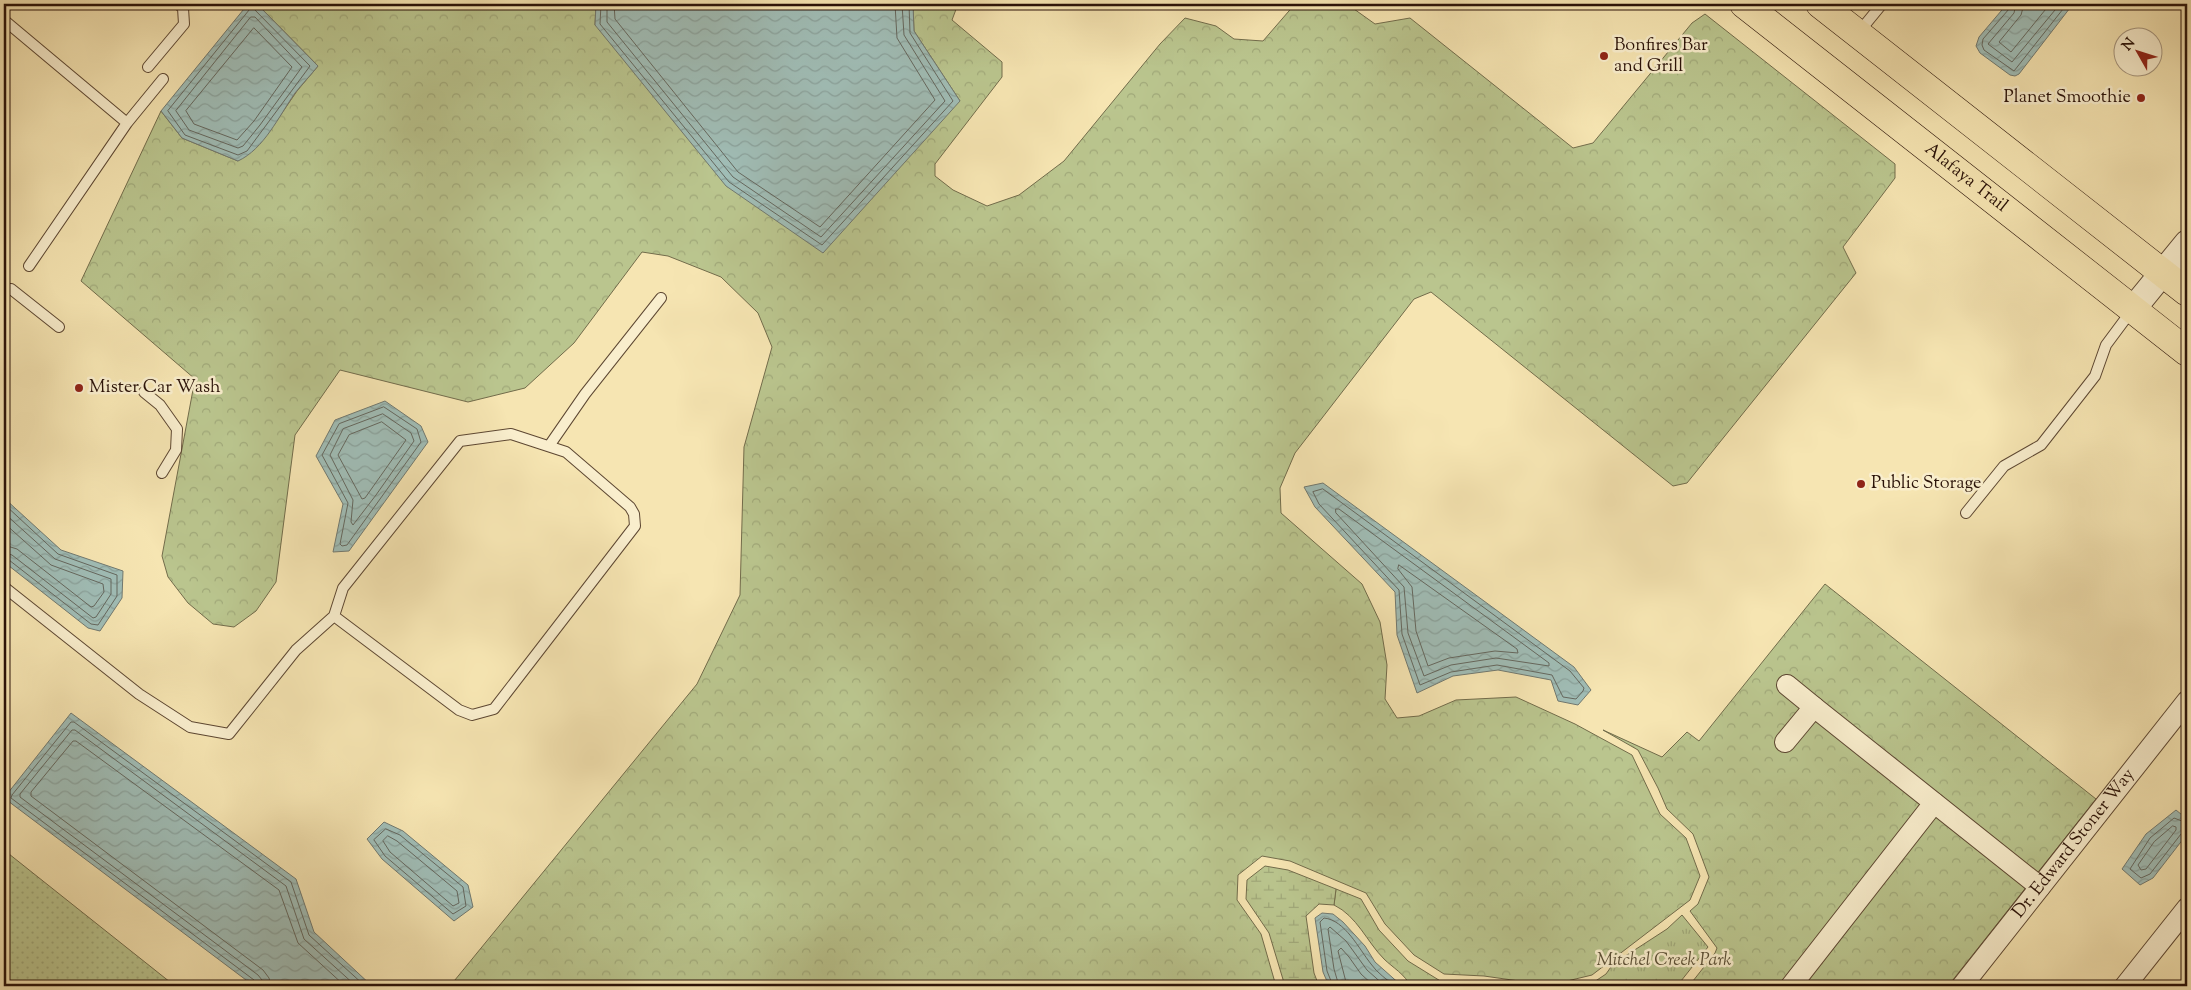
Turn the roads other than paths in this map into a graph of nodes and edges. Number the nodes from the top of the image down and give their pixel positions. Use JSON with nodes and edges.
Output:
{"nodes":[{"id":1,"x":178,"y":4,"type":"edge"},
{"id":2,"x":1744,"y":4,"type":"edge"},
{"id":3,"x":1820,"y":4,"type":"edge"},
{"id":4,"x":1882,"y":4,"type":"edge"},
{"id":5,"x":4,"y":20,"type":"edge"},
{"id":6,"x":1858,"y":34,"type":"junction"},
{"id":7,"x":148,"y":67,"type":"dead end"},
{"id":8,"x":164,"y":79,"type":"dead end"},
{"id":9,"x":127,"y":123,"type":"junction"},
{"id":10,"x":2187,"y":243,"type":"edge"},
{"id":11,"x":29,"y":266,"type":"dead end"},
{"id":12,"x":2163,"y":273,"type":"junction"},
{"id":13,"x":11,"y":289,"type":"dead end"},
{"id":14,"x":2187,"y":292,"type":"edge"},
{"id":15,"x":661,"y":298,"type":"dead end"},
{"id":16,"x":2133,"y":309,"type":"junction"},
{"id":17,"x":60,"y":327,"type":"dead end"},
{"id":18,"x":2187,"y":352,"type":"edge"},
{"id":19,"x":144,"y":392,"type":"dead end"},
{"id":20,"x":549,"y":446,"type":"junction"},
{"id":21,"x":162,"y":473,"type":"dead end"},
{"id":22,"x":1966,"y":513,"type":"dead end"},
{"id":23,"x":4,"y":586,"type":"edge"},
{"id":24,"x":334,"y":616,"type":"junction"},
{"id":25,"x":1787,"y":685,"type":"dead end"},
{"id":26,"x":2187,"y":701,"type":"edge"},
{"id":27,"x":1814,"y":707,"type":"junction"},
{"id":28,"x":1785,"y":742,"type":"dead end"},
{"id":29,"x":1934,"y":803,"type":"junction"},
{"id":30,"x":2040,"y":887,"type":"junction"},
{"id":31,"x":2187,"y":908,"type":"edge"},
{"id":32,"x":1790,"y":986,"type":"edge"},
{"id":33,"x":1962,"y":986,"type":"edge"},
{"id":34,"x":2125,"y":986,"type":"edge"}],
"edges":[{"from":1,"to":7,"type":"lane"},
{"from":2,"to":16,"type":"main road","name":"Alafaya Trail"},
{"from":3,"to":6,"type":"main road"},
{"from":4,"to":6,"type":"lane"},
{"from":5,"to":9,"type":"lane"},
{"from":6,"to":12,"type":"main road"},
{"from":8,"to":9,"type":"lane"},
{"from":9,"to":11,"type":"lane"},
{"from":10,"to":12,"type":"street"},
{"from":12,"to":14,"type":"main road"},
{"from":12,"to":16,"type":"street"},
{"from":13,"to":17,"type":"lane"},
{"from":15,"to":20,"type":"lane"},
{"from":16,"to":18,"type":"main road","name":"Alafaya Trail"},
{"from":16,"to":22,"type":"lane"},
{"from":19,"to":21,"type":"lane"},
{"from":20,"to":24,"type":"lane"},
{"from":20,"to":24,"type":"lane"},
{"from":23,"to":24,"type":"lane"},
{"from":25,"to":27,"type":"street"},
{"from":26,"to":30,"type":"street","name":"Dr. Edward Stoner Way"},
{"from":27,"to":28,"type":"street"},
{"from":27,"to":29,"type":"street"},
{"from":29,"to":30,"type":"street"},
{"from":29,"to":32,"type":"street"},
{"from":30,"to":33,"type":"street","name":"Dr. Edward Stoner Way"},
{"from":31,"to":34,"type":"street"}]}
